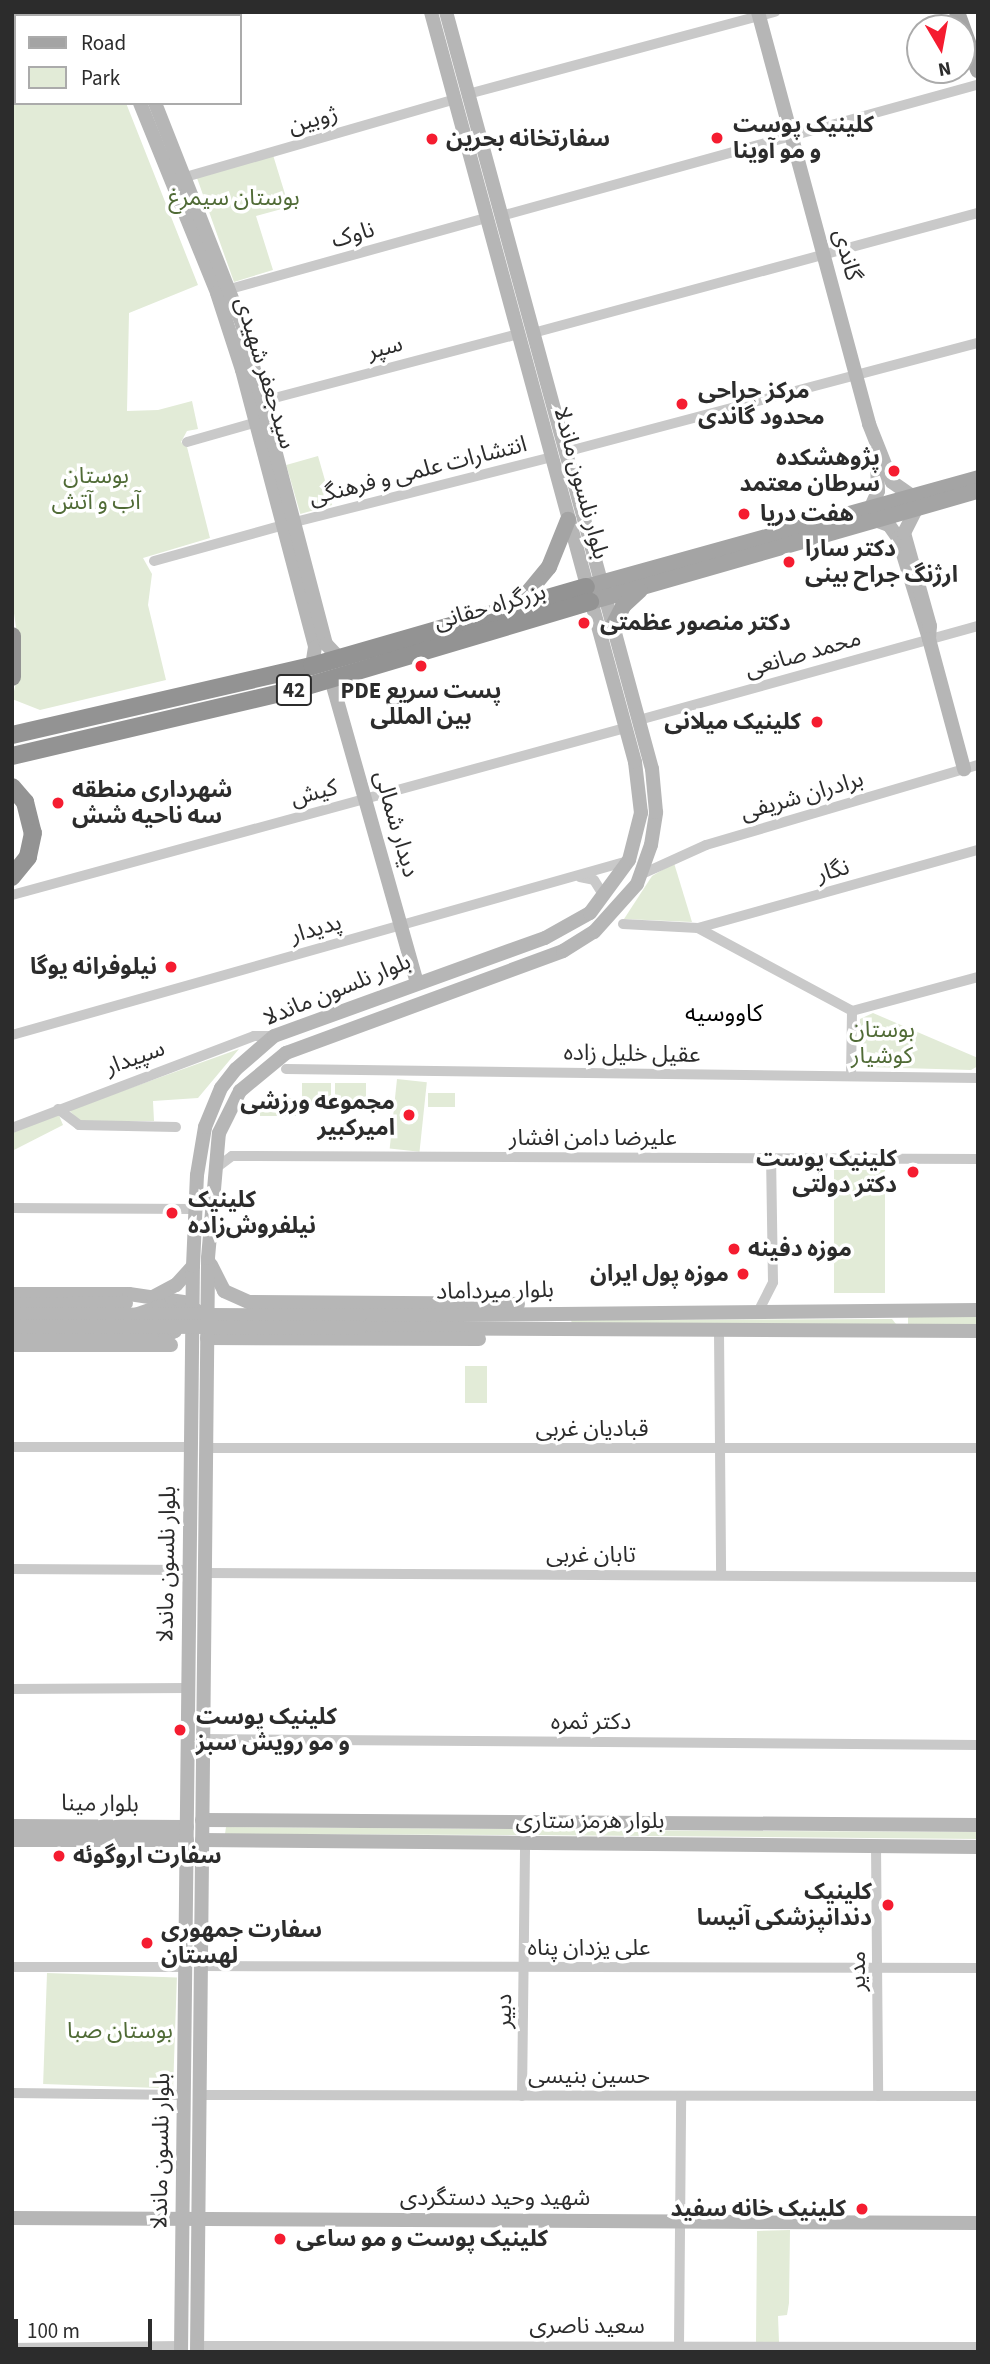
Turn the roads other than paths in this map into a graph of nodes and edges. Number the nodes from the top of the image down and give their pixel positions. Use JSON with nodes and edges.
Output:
{"nodes":[{"id":1,"x":431,"y":12,"type":"edge"},
{"id":2,"x":446,"y":12,"type":"edge"},
{"id":3,"x":775,"y":12,"type":"edge"},
{"id":4,"x":957,"y":12,"type":"edge"},
{"id":5,"x":759,"y":14,"type":"edge"},
{"id":6,"x":978,"y":70,"type":"edge"},
{"id":7,"x":978,"y":85,"type":"edge"},
{"id":8,"x":461,"y":97,"type":"junction"},
{"id":9,"x":142,"y":105,"type":"edge"},
{"id":10,"x":156,"y":105,"type":"edge"},
{"id":11,"x":792,"y":136,"type":"junction"},
{"id":12,"x":183,"y":178,"type":"junction"},
{"id":13,"x":978,"y":213,"type":"edge"},
{"id":14,"x":494,"y":217,"type":"junction"},
{"id":15,"x":824,"y":255,"type":"junction"},
{"id":16,"x":224,"y":291,"type":"junction"},
{"id":17,"x":533,"y":333,"type":"junction"},
{"id":18,"x":517,"y":334,"type":"junction"},
{"id":19,"x":978,"y":343,"type":"edge"},
{"id":20,"x":856,"y":375,"type":"junction"},
{"id":21,"x":257,"y":402,"type":"junction"},
{"id":22,"x":262,"y":420,"type":"junction"},
{"id":23,"x":870,"y":424,"type":"junction"},
{"id":24,"x":187,"y":442,"type":"dead end"},
{"id":25,"x":558,"y":455,"type":"junction"},
{"id":26,"x":978,"y":478,"type":"edge"},
{"id":27,"x":978,"y":491,"type":"edge"},
{"id":28,"x":914,"y":502,"type":"junction"},
{"id":29,"x":873,"y":514,"type":"junction"},
{"id":30,"x":568,"y":520,"type":"junction"},
{"id":31,"x":289,"y":524,"type":"junction"},
{"id":32,"x":154,"y":561,"type":"dead end"},
{"id":33,"x":645,"y":586,"type":"junction"},
{"id":34,"x":595,"y":597,"type":"junction"},
{"id":35,"x":515,"y":607,"type":"junction"},
{"id":36,"x":613,"y":626,"type":"junction"},
{"id":37,"x":978,"y":626,"type":"edge"},
{"id":38,"x":12,"y":636,"type":"edge"},
{"id":39,"x":929,"y":639,"type":"junction"},
{"id":40,"x":339,"y":658,"type":"junction"},
{"id":41,"x":312,"y":666,"type":"junction"},
{"id":42,"x":12,"y":677,"type":"edge"},
{"id":43,"x":331,"y":679,"type":"junction"},
{"id":44,"x":639,"y":720,"type":"junction"},
{"id":45,"x":625,"y":728,"type":"junction"},
{"id":46,"x":12,"y":735,"type":"edge"},
{"id":47,"x":12,"y":756,"type":"edge"},
{"id":48,"x":971,"y":767,"type":"edge"},
{"id":49,"x":12,"y":787,"type":"edge"},
{"id":50,"x":365,"y":799,"type":"junction"},
{"id":51,"x":978,"y":850,"type":"edge"},
{"id":52,"x":629,"y":860,"type":"junction"},
{"id":53,"x":642,"y":874,"type":"junction"},
{"id":54,"x":12,"y":877,"type":"edge"},
{"id":55,"x":573,"y":877,"type":"junction"},
{"id":56,"x":12,"y":895,"type":"edge"},
{"id":57,"x":605,"y":898,"type":"junction"},
{"id":58,"x":401,"y":925,"type":"junction"},
{"id":59,"x":624,"y":925,"type":"dead end"},
{"id":60,"x":698,"y":928,"type":"junction"},
{"id":61,"x":978,"y":977,"type":"edge"},
{"id":62,"x":417,"y":982,"type":"junction"},
{"id":63,"x":852,"y":1011,"type":"junction"},
{"id":64,"x":12,"y":1035,"type":"edge"},
{"id":65,"x":274,"y":1037,"type":"junction"},
{"id":66,"x":286,"y":1069,"type":"dead end"},
{"id":67,"x":851,"y":1076,"type":"junction"},
{"id":68,"x":978,"y":1077,"type":"edge"},
{"id":69,"x":58,"y":1109,"type":"junction"},
{"id":70,"x":176,"y":1127,"type":"dead end"},
{"id":71,"x":12,"y":1128,"type":"edge"},
{"id":72,"x":771,"y":1158,"type":"junction"},
{"id":73,"x":978,"y":1159,"type":"edge"},
{"id":74,"x":214,"y":1170,"type":"junction"},
{"id":75,"x":12,"y":1208,"type":"edge"},
{"id":76,"x":195,"y":1209,"type":"junction"},
{"id":77,"x":208,"y":1258,"type":"junction"},
{"id":78,"x":193,"y":1266,"type":"junction"},
{"id":79,"x":12,"y":1294,"type":"edge"},
{"id":80,"x":153,"y":1297,"type":"junction"},
{"id":81,"x":197,"y":1298,"type":"junction"},
{"id":82,"x":270,"y":1303,"type":"junction"},
{"id":83,"x":12,"y":1306,"type":"edge"},
{"id":84,"x":759,"y":1310,"type":"junction"},
{"id":85,"x":978,"y":1310,"type":"edge"},
{"id":86,"x":866,"y":1311,"type":"junction"},
{"id":87,"x":585,"y":1313,"type":"junction"},
{"id":88,"x":12,"y":1317,"type":"edge"},
{"id":89,"x":360,"y":1322,"type":"junction"},
{"id":90,"x":12,"y":1325,"type":"edge"},
{"id":91,"x":622,"y":1331,"type":"junction"},
{"id":92,"x":978,"y":1331,"type":"edge"},
{"id":93,"x":719,"y":1332,"type":"junction"},
{"id":94,"x":883,"y":1332,"type":"junction"},
{"id":95,"x":12,"y":1335,"type":"edge"},
{"id":96,"x":158,"y":1336,"type":"junction"},
{"id":97,"x":207,"y":1338,"type":"junction"},
{"id":98,"x":267,"y":1338,"type":"junction"},
{"id":99,"x":12,"y":1345,"type":"edge"},
{"id":100,"x":171,"y":1345,"type":"junction"},
{"id":101,"x":192,"y":1368,"type":"junction"},
{"id":102,"x":12,"y":1447,"type":"edge"},
{"id":103,"x":198,"y":1447,"type":"junction"},
{"id":104,"x":720,"y":1448,"type":"junction"},
{"id":105,"x":978,"y":1448,"type":"edge"},
{"id":106,"x":12,"y":1569,"type":"edge"},
{"id":107,"x":190,"y":1570,"type":"junction"},
{"id":108,"x":205,"y":1573,"type":"junction"},
{"id":109,"x":721,"y":1575,"type":"junction"},
{"id":110,"x":978,"y":1577,"type":"edge"},
{"id":111,"x":188,"y":1688,"type":"junction"},
{"id":112,"x":12,"y":1689,"type":"edge"},
{"id":113,"x":203,"y":1739,"type":"junction"},
{"id":114,"x":978,"y":1745,"type":"edge"},
{"id":115,"x":202,"y":1820,"type":"junction"},
{"id":116,"x":224,"y":1820,"type":"junction"},
{"id":117,"x":978,"y":1825,"type":"edge"},
{"id":118,"x":12,"y":1826,"type":"edge"},
{"id":119,"x":180,"y":1834,"type":"junction"},
{"id":120,"x":12,"y":1840,"type":"edge"},
{"id":121,"x":202,"y":1840,"type":"junction"},
{"id":122,"x":223,"y":1840,"type":"junction"},
{"id":123,"x":525,"y":1843,"type":"junction"},
{"id":124,"x":876,"y":1845,"type":"junction"},
{"id":125,"x":978,"y":1847,"type":"edge"},
{"id":126,"x":186,"y":1909,"type":"junction"},
{"id":127,"x":201,"y":1909,"type":"junction"},
{"id":128,"x":12,"y":1966,"type":"edge"},
{"id":129,"x":201,"y":1966,"type":"junction"},
{"id":130,"x":185,"y":1967,"type":"junction"},
{"id":131,"x":524,"y":1967,"type":"junction"},
{"id":132,"x":877,"y":1968,"type":"junction"},
{"id":133,"x":978,"y":1968,"type":"edge"},
{"id":134,"x":12,"y":2093,"type":"edge"},
{"id":135,"x":184,"y":2095,"type":"junction"},
{"id":136,"x":199,"y":2095,"type":"junction"},
{"id":137,"x":522,"y":2096,"type":"junction"},
{"id":138,"x":681,"y":2096,"type":"junction"},
{"id":139,"x":878,"y":2096,"type":"junction"},
{"id":140,"x":978,"y":2096,"type":"edge"},
{"id":141,"x":12,"y":2218,"type":"edge"},
{"id":142,"x":183,"y":2219,"type":"junction"},
{"id":143,"x":198,"y":2219,"type":"junction"},
{"id":144,"x":680,"y":2221,"type":"junction"},
{"id":145,"x":978,"y":2223,"type":"edge"},
{"id":146,"x":679,"y":2346,"type":"junction"},
{"id":147,"x":978,"y":2347,"type":"edge"},
{"id":148,"x":12,"y":2348,"type":"edge"},
{"id":149,"x":181,"y":2349,"type":"edge"},
{"id":150,"x":197,"y":2349,"type":"edge"},
{"id":151,"x":47,"y":2350,"type":"edge"}],
"edges":[{"from":1,"to":8,"type":"main road","name":"بلوار نلسون ماندلا"},
{"from":2,"to":8,"type":"main road","name":"بلوار نلسون ماندلا"},
{"from":3,"to":5,"type":"street","name":"ژوبین"},
{"from":4,"to":6,"type":"main road"},
{"from":5,"to":8,"type":"street","name":"ژوبین"},
{"from":5,"to":11,"type":"main road","name":"گاندی"},
{"from":7,"to":11,"type":"street","name":"ناوک"},
{"from":8,"to":12,"type":"street","name":"ژوبین"},
{"from":8,"to":14,"type":"main road","name":"بلوار نلسون ماندلا"},
{"from":9,"to":16,"type":"main road","name":"سیدجعفر شهیدی"},
{"from":10,"to":12,"type":"main road","name":"سیدجعفر شهیدی"},
{"from":11,"to":14,"type":"street","name":"ناوک"},
{"from":11,"to":15,"type":"main road","name":"گاندی"},
{"from":12,"to":16,"type":"main road","name":"سیدجعفر شهیدی"},
{"from":13,"to":15,"type":"street"},
{"from":14,"to":16,"type":"street","name":"ناوک"},
{"from":14,"to":17,"type":"main road","name":"بلوار نلسون ماندلا"},
{"from":14,"to":18,"type":"main road","name":"بلوار نلسون ماندلا"},
{"from":15,"to":17,"type":"street"},
{"from":15,"to":20,"type":"main road","name":"گاندی"},
{"from":16,"to":21,"type":"main road","name":"سیدجعفر شهیدی"},
{"from":17,"to":25,"type":"main road","name":"بلوار نلسون ماندلا"},
{"from":18,"to":21,"type":"street","name":"سپر"},
{"from":18,"to":25,"type":"main road","name":"بلوار نلسون ماندلا"},
{"from":19,"to":20,"type":"street","name":"انتشارات علمی و فرهنگی"},
{"from":20,"to":23,"type":"main road","name":"گاندی"},
{"from":20,"to":25,"type":"street","name":"انتشارات علمی و فرهنگی"},
{"from":21,"to":22,"type":"main road","name":"سیدجعفر شهیدی"},
{"from":22,"to":24,"type":"street"},
{"from":22,"to":31,"type":"main road","name":"سیدجعفر شهیدی"},
{"from":23,"to":28,"type":"main road","name":"گاندی"},
{"from":23,"to":29,"type":"main road"},
{"from":25,"to":30,"type":"main road","name":"بلوار نلسون ماندلا"},
{"from":25,"to":31,"type":"street","name":"انتشارات علمی و فرهنگی"},
{"from":25,"to":34,"type":"main road","name":"بلوار نلسون ماندلا"},
{"from":26,"to":28,"type":"main road","name":"بزرگراه حقانی","number":"42"},
{"from":27,"to":28,"type":"main road","name":"بزرگراه حقانی","number":"42"},
{"from":28,"to":29,"type":"main road","name":"بزرگراه حقانی","number":"42"},
{"from":28,"to":39,"type":"main road"},
{"from":29,"to":33,"type":"main road","name":"بزرگراه حقانی","number":"42"},
{"from":29,"to":34,"type":"main road","name":"بزرگراه حقانی","number":"42"},
{"from":29,"to":39,"type":"main road"},
{"from":30,"to":34,"type":"main road","name":"بلوار نلسون ماندلا"},
{"from":30,"to":35,"type":"main road"},
{"from":31,"to":32,"type":"street","name":"انتشارات علمی و فرهنگی"},
{"from":31,"to":40,"type":"main road","name":"سیدجعفر شهیدی"},
{"from":31,"to":41,"type":"main road","name":"سیدجعفر شهیدی"},
{"from":33,"to":34,"type":"main road","name":"بزرگراه حقانی","number":"42"},
{"from":33,"to":36,"type":"main road"},
{"from":34,"to":35,"type":"highway","name":"بزرگراه حقانی","number":"42"},
{"from":34,"to":36,"type":"main road","name":"بلوار نلسون ماندلا"},
{"from":34,"to":43,"type":"highway","name":"بزرگراه حقانی","number":"42"},
{"from":34,"to":45,"type":"main road","name":"بلوار نلسون ماندلا"},
{"from":35,"to":40,"type":"highway","name":"بزرگراه حقانی","number":"42"},
{"from":36,"to":44,"type":"main road","name":"بلوار نلسون ماندلا"},
{"from":37,"to":39,"type":"street","name":"محمد صانعی"},
{"from":38,"to":42,"type":"highway"},
{"from":39,"to":44,"type":"street","name":"محمد صانعی"},
{"from":39,"to":48,"type":"main road"},
{"from":40,"to":41,"type":"highway","name":"بزرگراه حقانی","number":"42"},
{"from":41,"to":46,"type":"highway","name":"بزرگراه حقانی","number":"42"},
{"from":43,"to":47,"type":"highway","name":"بزرگراه حقانی","number":"42"},
{"from":43,"to":50,"type":"main road","name":"دیدار شمالی"},
{"from":44,"to":53,"type":"main road","name":"بلوار نلسون ماندلا"},
{"from":45,"to":50,"type":"street","name":"کیش"},
{"from":45,"to":52,"type":"main road","name":"بلوار نلسون ماندلا"},
{"from":48,"to":53,"type":"street","name":"برادران شریفی"},
{"from":49,"to":54,"type":"highway"},
{"from":50,"to":56,"type":"street","name":"کیش"},
{"from":50,"to":58,"type":"main road","name":"دیدار شمالی"},
{"from":51,"to":60,"type":"street","name":"نگار"},
{"from":52,"to":55,"type":"street","name":"پدیدار"},
{"from":52,"to":57,"type":"main road","name":"بلوار نلسون ماندلا"},
{"from":53,"to":74,"type":"main road","name":"بلوار نلسون ماندلا"},
{"from":55,"to":57,"type":"street"},
{"from":55,"to":58,"type":"street","name":"پدیدار"},
{"from":57,"to":62,"type":"main road","name":"بلوار نلسون ماندلا"},
{"from":58,"to":62,"type":"main road","name":"دیدار شمالی"},
{"from":58,"to":64,"type":"street","name":"پدیدار"},
{"from":59,"to":60,"type":"street"},
{"from":60,"to":63,"type":"street"},
{"from":61,"to":63,"type":"street"},
{"from":62,"to":65,"type":"main road","name":"بلوار نلسون ماندلا"},
{"from":63,"to":67,"type":"street"},
{"from":65,"to":69,"type":"street","name":"سپیدار"},
{"from":65,"to":76,"type":"main road","name":"بلوار نلسون ماندلا"},
{"from":66,"to":67,"type":"street","name":"عقیل خلیل زاده"},
{"from":67,"to":68,"type":"street","name":"عقیل خلیل زاده"},
{"from":69,"to":70,"type":"street"},
{"from":69,"to":71,"type":"street","name":"سپیدار"},
{"from":72,"to":73,"type":"street","name":"علیرضا دامن افشار"},
{"from":72,"to":74,"type":"street","name":"علیرضا دامن افشار"},
{"from":72,"to":84,"type":"street"},
{"from":74,"to":77,"type":"main road","name":"بلوار نلسون ماندلا"},
{"from":75,"to":76,"type":"street"},
{"from":76,"to":78,"type":"main road","name":"بلوار نلسون ماندلا"},
{"from":77,"to":81,"type":"main road","name":"بلوار نلسون ماندلا"},
{"from":77,"to":82,"type":"main road"},
{"from":78,"to":80,"type":"main road"},
{"from":78,"to":81,"type":"main road","name":"بلوار نلسون ماندلا"},
{"from":79,"to":80,"type":"main road"},
{"from":80,"to":81,"type":"main road"},
{"from":80,"to":83,"type":"main road"},
{"from":81,"to":97,"type":"main road","name":"بلوار نلسون ماندلا"},
{"from":81,"to":101,"type":"main road","name":"بلوار نلسون ماندلا"},
{"from":82,"to":87,"type":"main road"},
{"from":82,"to":98,"type":"main road"},
{"from":84,"to":86,"type":"main road","name":"بلوار میرداماد"},
{"from":84,"to":87,"type":"main road","name":"بلوار میرداماد"},
{"from":85,"to":86,"type":"main road","name":"بلوار میرداماد"},
{"from":86,"to":94,"type":"main road"},
{"from":87,"to":89,"type":"main road","name":"بلوار میرداماد"},
{"from":88,"to":89,"type":"main road","name":"بلوار میرداماد","bridge":true},
{"from":88,"to":96,"type":"main road"},
{"from":89,"to":90,"type":"main road","name":"بلوار میرداماد","bridge":true},
{"from":89,"to":91,"type":"main road","name":"بلوار میرداماد"},
{"from":91,"to":93,"type":"main road","name":"بلوار میرداماد"},
{"from":91,"to":98,"type":"main road"},
{"from":92,"to":94,"type":"main road","name":"بلوار میرداماد"},
{"from":93,"to":94,"type":"main road","name":"بلوار میرداماد"},
{"from":93,"to":104,"type":"street"},
{"from":95,"to":96,"type":"main road"},
{"from":96,"to":100,"type":"main road"},
{"from":97,"to":98,"type":"main road"},
{"from":97,"to":103,"type":"main road","name":"بلوار نلسون ماندلا"},
{"from":99,"to":100,"type":"main road"},
{"from":100,"to":101,"type":"main road"},
{"from":101,"to":103,"type":"main road","name":"بلوار نلسون ماندلا"},
{"from":102,"to":103,"type":"street","name":"قبادیان غربی"},
{"from":103,"to":104,"type":"street","name":"قبادیان غربی"},
{"from":103,"to":107,"type":"main road","name":"بلوار نلسون ماندلا"},
{"from":103,"to":108,"type":"main road","name":"بلوار نلسون ماندلا"},
{"from":104,"to":105,"type":"street","name":"قبادیان غربی"},
{"from":104,"to":109,"type":"street"},
{"from":106,"to":107,"type":"street"},
{"from":107,"to":111,"type":"main road","name":"بلوار نلسون ماندلا"},
{"from":108,"to":109,"type":"street","name":"تابان غربی"},
{"from":108,"to":113,"type":"main road","name":"بلوار نلسون ماندلا"},
{"from":109,"to":110,"type":"street","name":"تابان غربی"},
{"from":111,"to":112,"type":"street"},
{"from":111,"to":119,"type":"main road","name":"بلوار نلسون ماندلا"},
{"from":113,"to":114,"type":"street","name":"دکتر ثمره"},
{"from":113,"to":115,"type":"main road","name":"بلوار نلسون ماندلا"},
{"from":115,"to":116,"type":"main road","name":"بلوار هرمز ستاری"},
{"from":115,"to":121,"type":"main road","name":"بلوار نلسون ماندلا"},
{"from":116,"to":117,"type":"main road","name":"بلوار هرمز ستاری"},
{"from":116,"to":122,"type":"main road"},
{"from":118,"to":119,"type":"main road","name":"بلوار مینا"},
{"from":119,"to":120,"type":"main road","name":"بلوار مینا"},
{"from":119,"to":126,"type":"main road","name":"بلوار نلسون ماندلا"},
{"from":121,"to":122,"type":"main road","name":"بلوار هرمز ستاری"},
{"from":121,"to":127,"type":"main road","name":"بلوار نلسون ماندلا"},
{"from":122,"to":123,"type":"main road","name":"بلوار هرمز ستاری"},
{"from":123,"to":124,"type":"main road","name":"بلوار هرمز ستاری"},
{"from":123,"to":131,"type":"street","name":"دبیر"},
{"from":124,"to":125,"type":"main road","name":"بلوار هرمز ستاری"},
{"from":124,"to":132,"type":"street","name":"مدیر"},
{"from":126,"to":127,"type":"main road"},
{"from":126,"to":130,"type":"main road","name":"بلوار نلسون ماندلا"},
{"from":127,"to":129,"type":"main road","name":"بلوار نلسون ماندلا"},
{"from":128,"to":130,"type":"street"},
{"from":129,"to":131,"type":"street","name":"علی یزدان پناه"},
{"from":129,"to":136,"type":"main road","name":"بلوار نلسون ماندلا"},
{"from":130,"to":135,"type":"main road","name":"بلوار نلسون ماندلا"},
{"from":131,"to":132,"type":"street","name":"علی یزدان پناه"},
{"from":131,"to":137,"type":"street","name":"دبیر"},
{"from":132,"to":133,"type":"street","name":"علی یزدان پناه"},
{"from":132,"to":139,"type":"street","name":"مدیر"},
{"from":134,"to":135,"type":"street"},
{"from":135,"to":142,"type":"main road","name":"بلوار نلسون ماندلا"},
{"from":136,"to":137,"type":"street","name":"حسین بنیسی"},
{"from":136,"to":143,"type":"main road","name":"بلوار نلسون ماندلا"},
{"from":137,"to":138,"type":"street","name":"حسین بنیسی"},
{"from":138,"to":139,"type":"street","name":"حسین بنیسی"},
{"from":138,"to":144,"type":"street"},
{"from":139,"to":140,"type":"street","name":"حسین بنیسی"},
{"from":141,"to":142,"type":"main road","name":"شهید وحید دستگردی"},
{"from":142,"to":143,"type":"main road","name":"شهید وحید دستگردی"},
{"from":142,"to":149,"type":"main road","name":"بلوار نلسون ماندلا"},
{"from":143,"to":144,"type":"main road","name":"شهید وحید دستگردی"},
{"from":143,"to":150,"type":"main road","name":"بلوار نلسون ماندلا"},
{"from":144,"to":145,"type":"main road","name":"شهید وحید دستگردی"},
{"from":144,"to":146,"type":"street"},
{"from":146,"to":147,"type":"street","name":"سعید ناصری"},
{"from":146,"to":150,"type":"street","name":"سعید ناصری"},
{"from":148,"to":151,"type":"street"},
{"from":149,"to":151,"type":"street"}]}
